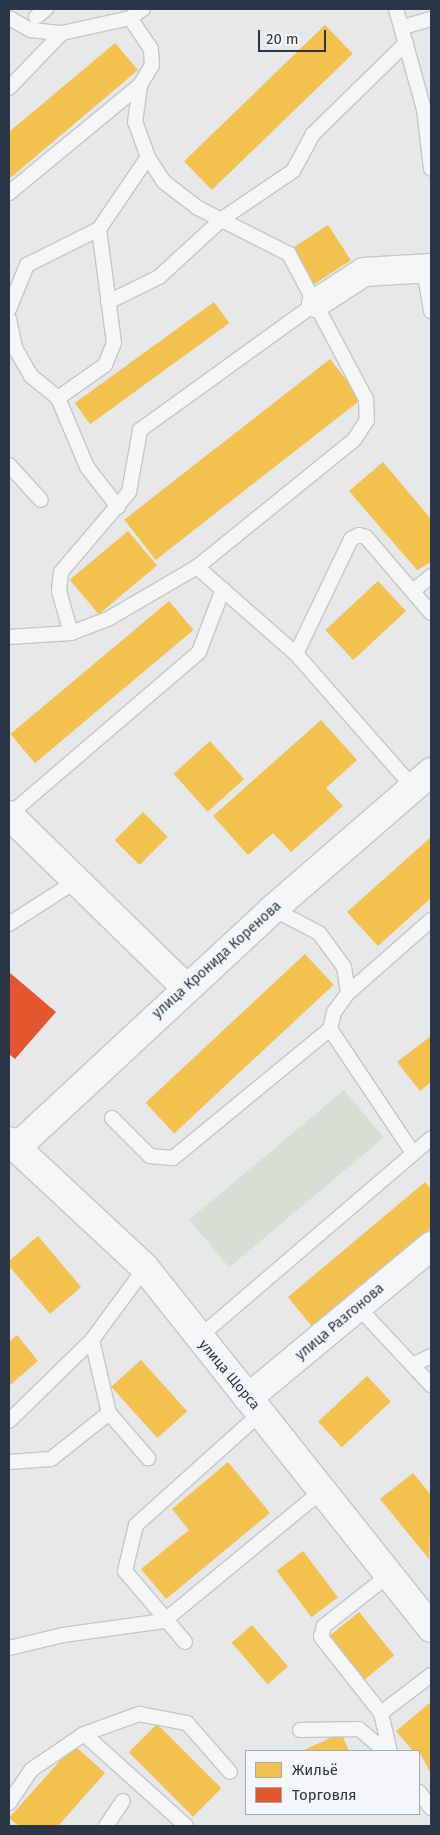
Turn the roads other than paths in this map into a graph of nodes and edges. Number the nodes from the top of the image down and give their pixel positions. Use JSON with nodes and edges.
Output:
{"nodes":[{"id":1,"x":143,"y":9,"type":"edge"},
{"id":2,"x":396,"y":9,"type":"edge"},
{"id":3,"x":9,"y":18,"type":"edge"},
{"id":4,"x":130,"y":18,"type":"junction"},
{"id":5,"x":431,"y":20,"type":"edge"},
{"id":6,"x":403,"y":27,"type":"junction"},
{"id":7,"x":62,"y":33,"type":"junction"},
{"id":8,"x":406,"y":44,"type":"junction"},
{"id":9,"x":140,"y":85,"type":"junction"},
{"id":10,"x":9,"y":88,"type":"edge"},
{"id":11,"x":429,"y":110,"type":"edge"},
{"id":12,"x":148,"y":156,"type":"junction"},
{"id":13,"x":431,"y":169,"type":"edge"},
{"id":14,"x":9,"y":193,"type":"edge"},
{"id":15,"x":222,"y":219,"type":"junction"},
{"id":16,"x":99,"y":229,"type":"junction"},
{"id":17,"x":428,"y":269,"type":"edge"},
{"id":18,"x":108,"y":302,"type":"junction"},
{"id":19,"x":316,"y":303,"type":"junction"},
{"id":20,"x":9,"y":310,"type":"edge"},
{"id":21,"x":431,"y":311,"type":"edge"},
{"id":22,"x":9,"y":319,"type":"edge"},
{"id":23,"x":58,"y":398,"type":"junction"},
{"id":24,"x":9,"y":465,"type":"edge"},
{"id":25,"x":42,"y":500,"type":"dead end"},
{"id":26,"x":118,"y":507,"type":"junction"},
{"id":27,"x":196,"y":567,"type":"junction"},
{"id":28,"x":431,"y":576,"type":"edge"},
{"id":29,"x":222,"y":589,"type":"junction"},
{"id":30,"x":414,"y":590,"type":"junction"},
{"id":31,"x":431,"y":613,"type":"edge"},
{"id":32,"x":71,"y":633,"type":"junction"},
{"id":33,"x":9,"y":637,"type":"edge"},
{"id":34,"x":296,"y":654,"type":"junction"},
{"id":35,"x":422,"y":780,"type":"edge"},
{"id":36,"x":9,"y":815,"type":"edge"},
{"id":37,"x":76,"y":881,"type":"junction"},
{"id":38,"x":272,"y":909,"type":"junction"},
{"id":39,"x":431,"y":920,"type":"edge"},
{"id":40,"x":9,"y":924,"type":"edge"},
{"id":41,"x":186,"y":988,"type":"junction"},
{"id":42,"x":348,"y":993,"type":"junction"},
{"id":43,"x":330,"y":1029,"type":"junction"},
{"id":44,"x":112,"y":1118,"type":"dead end"},
{"id":45,"x":431,"y":1138,"type":"edge"},
{"id":46,"x":12,"y":1148,"type":"edge"},
{"id":47,"x":413,"y":1153,"type":"junction"},
{"id":48,"x":431,"y":1246,"type":"edge"},
{"id":49,"x":145,"y":1268,"type":"junction"},
{"id":50,"x":358,"y":1307,"type":"junction"},
{"id":51,"x":198,"y":1338,"type":"junction"},
{"id":52,"x":92,"y":1340,"type":"junction"},
{"id":53,"x":431,"y":1356,"type":"edge"},
{"id":54,"x":412,"y":1365,"type":"junction"},
{"id":55,"x":431,"y":1385,"type":"edge"},
{"id":56,"x":254,"y":1405,"type":"junction"},
{"id":57,"x":109,"y":1413,"type":"junction"},
{"id":58,"x":9,"y":1421,"type":"edge"},
{"id":59,"x":148,"y":1458,"type":"dead end"},
{"id":60,"x":9,"y":1462,"type":"edge"},
{"id":61,"x":323,"y":1490,"type":"junction"},
{"id":62,"x":390,"y":1574,"type":"junction"},
{"id":63,"x":164,"y":1621,"type":"junction"},
{"id":64,"x":431,"y":1628,"type":"edge"},
{"id":65,"x":184,"y":1642,"type":"dead end"},
{"id":66,"x":9,"y":1648,"type":"edge"},
{"id":67,"x":431,"y":1674,"type":"edge"},
{"id":68,"x":381,"y":1712,"type":"junction"},
{"id":69,"x":300,"y":1730,"type":"dead end"},
{"id":70,"x":84,"y":1734,"type":"junction"},
{"id":71,"x":384,"y":1750,"type":"edge"},
{"id":72,"x":390,"y":1750,"type":"edge"},
{"id":73,"x":230,"y":1772,"type":"dead end"},
{"id":74,"x":420,"y":1793,"type":"edge"},
{"id":75,"x":123,"y":1801,"type":"dead end"},
{"id":76,"x":9,"y":1803,"type":"edge"},
{"id":77,"x":431,"y":1808,"type":"edge"},
{"id":78,"x":106,"y":1826,"type":"edge"},
{"id":79,"x":186,"y":1826,"type":"edge"}],
"edges":[{"from":1,"to":4,"type":"lane"},
{"from":2,"to":6,"type":"lane"},
{"from":3,"to":7,"type":"lane"},
{"from":4,"to":7,"type":"lane"},
{"from":4,"to":9,"type":"lane"},
{"from":5,"to":6,"type":"lane"},
{"from":6,"to":8,"type":"lane"},
{"from":7,"to":10,"type":"lane"},
{"from":8,"to":11,"type":"lane"},
{"from":8,"to":15,"type":"lane"},
{"from":9,"to":12,"type":"lane"},
{"from":9,"to":14,"type":"lane"},
{"from":11,"to":13,"type":"lane"},
{"from":12,"to":15,"type":"lane"},
{"from":12,"to":16,"type":"lane"},
{"from":15,"to":18,"type":"lane"},
{"from":15,"to":19,"type":"lane"},
{"from":16,"to":18,"type":"lane"},
{"from":16,"to":20,"type":"lane"},
{"from":17,"to":19,"type":"street"},
{"from":17,"to":21,"type":"lane"},
{"from":18,"to":23,"type":"lane"},
{"from":19,"to":26,"type":"lane"},
{"from":19,"to":27,"type":"lane"},
{"from":22,"to":23,"type":"lane"},
{"from":23,"to":26,"type":"lane"},
{"from":24,"to":25,"type":"lane"},
{"from":26,"to":32,"type":"lane"},
{"from":27,"to":29,"type":"lane"},
{"from":27,"to":32,"type":"lane"},
{"from":28,"to":30,"type":"lane"},
{"from":29,"to":34,"type":"lane"},
{"from":29,"to":36,"type":"lane"},
{"from":30,"to":31,"type":"lane"},
{"from":30,"to":34,"type":"lane"},
{"from":32,"to":33,"type":"lane"},
{"from":34,"to":35,"type":"lane"},
{"from":35,"to":38,"type":"street","name":"улица Кронида Коренова"},
{"from":36,"to":37,"type":"street"},
{"from":37,"to":40,"type":"lane"},
{"from":37,"to":41,"type":"street"},
{"from":38,"to":41,"type":"street","name":"улица Кронида Коренова"},
{"from":38,"to":42,"type":"lane"},
{"from":39,"to":42,"type":"lane"},
{"from":41,"to":46,"type":"street","name":"улица Кронида Коренова"},
{"from":42,"to":43,"type":"lane"},
{"from":43,"to":44,"type":"lane"},
{"from":43,"to":47,"type":"lane"},
{"from":45,"to":47,"type":"lane"},
{"from":46,"to":49,"type":"street","name":"улица Щорса"},
{"from":47,"to":51,"type":"lane"},
{"from":48,"to":50,"type":"street","name":"улица Разгонова"},
{"from":49,"to":51,"type":"street","name":"улица Щорса"},
{"from":49,"to":52,"type":"lane"},
{"from":50,"to":54,"type":"lane"},
{"from":50,"to":56,"type":"street","name":"улица Разгонова"},
{"from":51,"to":56,"type":"street","name":"улица Щорса"},
{"from":52,"to":57,"type":"lane"},
{"from":52,"to":58,"type":"lane"},
{"from":53,"to":54,"type":"lane"},
{"from":54,"to":55,"type":"lane"},
{"from":56,"to":61,"type":"street","name":"улица Щорса"},
{"from":56,"to":63,"type":"lane"},
{"from":57,"to":59,"type":"lane"},
{"from":57,"to":60,"type":"lane"},
{"from":61,"to":62,"type":"street","name":"улица Щорса"},
{"from":61,"to":63,"type":"lane"},
{"from":62,"to":64,"type":"street","name":"улица Щорса"},
{"from":62,"to":68,"type":"lane"},
{"from":63,"to":65,"type":"lane"},
{"from":63,"to":66,"type":"lane"},
{"from":67,"to":68,"type":"lane"},
{"from":68,"to":72,"type":"lane"},
{"from":69,"to":71,"type":"lane"},
{"from":70,"to":73,"type":"lane"},
{"from":70,"to":76,"type":"lane"},
{"from":70,"to":79,"type":"lane"},
{"from":74,"to":77,"type":"lane"},
{"from":75,"to":78,"type":"lane"}]}
